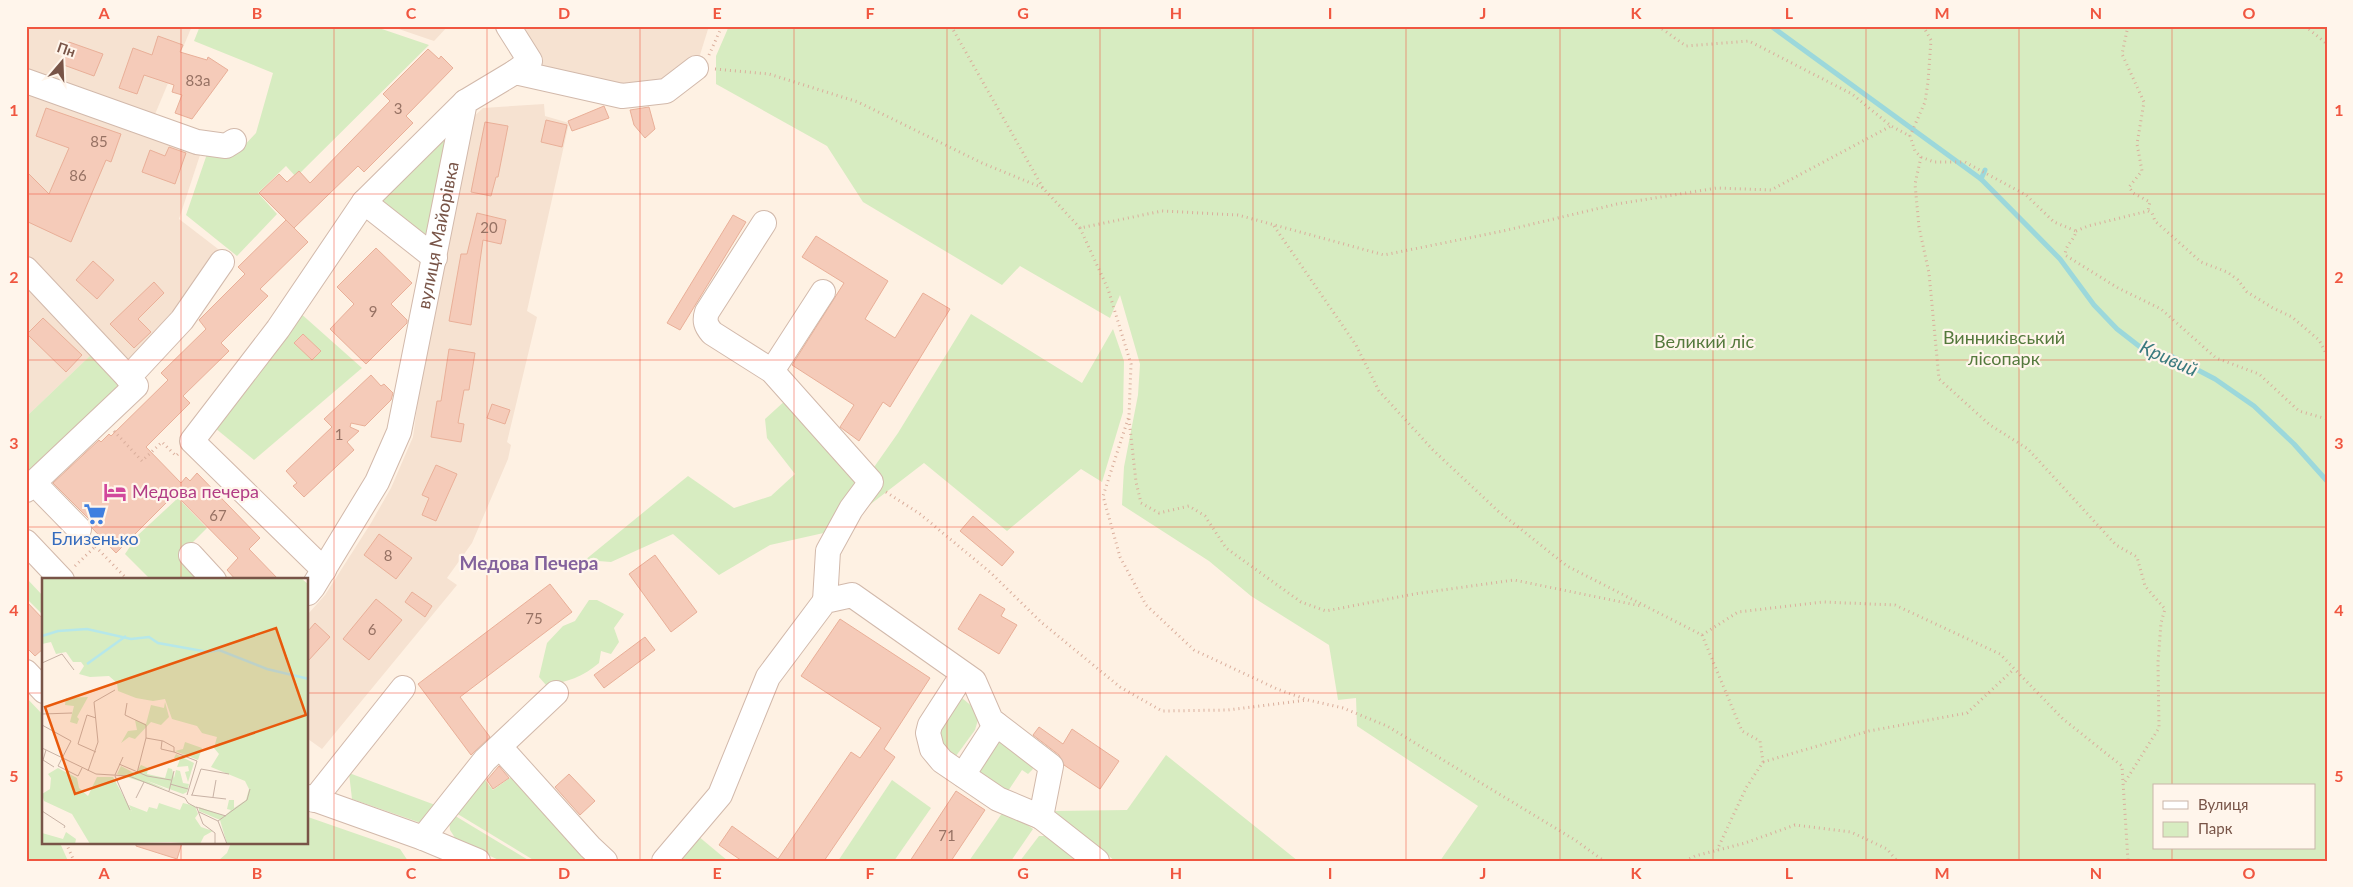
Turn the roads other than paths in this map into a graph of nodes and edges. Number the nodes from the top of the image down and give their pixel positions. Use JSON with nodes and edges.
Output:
{"nodes":[{"id":1,"x":508,"y":26,"type":"edge"},
{"id":2,"x":696,"y":68,"type":"road end"},
{"id":3,"x":515,"y":72,"type":"junction"},
{"id":4,"x":26,"y":80,"type":"edge"},
{"id":5,"x":465,"y":102,"type":"junction"},
{"id":6,"x":234,"y":141,"type":"dead end"},
{"id":7,"x":364,"y":202,"type":"junction"},
{"id":8,"x":764,"y":223,"type":"dead end"},
{"id":9,"x":435,"y":258,"type":"junction"},
{"id":10,"x":222,"y":262,"type":"dead end"},
{"id":11,"x":26,"y":269,"type":"edge"},
{"id":12,"x":824,"y":292,"type":"dead end"},
{"id":13,"x":772,"y":371,"type":"junction"},
{"id":14,"x":132,"y":382,"type":"junction"},
{"id":15,"x":30,"y":486,"type":"edge"},
{"id":16,"x":79,"y":529,"type":"road end"},
{"id":17,"x":26,"y":542,"type":"edge"},
{"id":18,"x":191,"y":555,"type":"dead end"},
{"id":19,"x":324,"y":570,"type":"junction"},
{"id":20,"x":68,"y":574,"type":"edge"},
{"id":21,"x":212,"y":578,"type":"edge"},
{"id":22,"x":309,"y":592,"type":"edge"},
{"id":23,"x":825,"y":601,"type":"junction"},
{"id":24,"x":26,"y":672,"type":"edge"},
{"id":25,"x":963,"y":674,"type":"junction"},
{"id":26,"x":403,"y":688,"type":"dead end"},
{"id":27,"x":42,"y":689,"type":"edge"},
{"id":28,"x":556,"y":693,"type":"dead end"},
{"id":29,"x":996,"y":724,"type":"junction"},
{"id":30,"x":500,"y":747,"type":"junction"},
{"id":31,"x":963,"y":775,"type":"junction"},
{"id":32,"x":311,"y":799,"type":"edge"},
{"id":33,"x":1041,"y":817,"type":"junction"},
{"id":34,"x":428,"y":846,"type":"edge"},
{"id":35,"x":478,"y":861,"type":"edge"},
{"id":36,"x":606,"y":861,"type":"edge"},
{"id":37,"x":664,"y":861,"type":"edge"},
{"id":38,"x":1096,"y":861,"type":"edge"}],
"edges":[{"from":1,"to":3,"type":"street"},
{"from":2,"to":3,"type":"street"},
{"from":3,"to":5,"type":"street"},
{"from":4,"to":6,"type":"street"},
{"from":5,"to":7,"type":"street"},
{"from":5,"to":9,"type":"street","name":"вулиця Майорівка"},
{"from":7,"to":9,"type":"street"},
{"from":7,"to":19,"type":"street"},
{"from":8,"to":13,"type":"street"},
{"from":9,"to":19,"type":"street","name":"вулиця Майорівка"},
{"from":10,"to":14,"type":"street"},
{"from":11,"to":14,"type":"street"},
{"from":12,"to":13,"type":"street"},
{"from":13,"to":23,"type":"street"},
{"from":14,"to":15,"type":"street"},
{"from":15,"to":16,"type":"street"},
{"from":17,"to":20,"type":"street"},
{"from":18,"to":21,"type":"street"},
{"from":19,"to":22,"type":"street","name":"вулиця Майорівка"},
{"from":23,"to":25,"type":"street"},
{"from":23,"to":37,"type":"street"},
{"from":24,"to":27,"type":"street"},
{"from":25,"to":29,"type":"street"},
{"from":25,"to":31,"type":"street"},
{"from":26,"to":32,"type":"street"},
{"from":28,"to":30,"type":"street"},
{"from":29,"to":31,"type":"street"},
{"from":29,"to":33,"type":"street"},
{"from":30,"to":34,"type":"street"},
{"from":30,"to":36,"type":"street"},
{"from":31,"to":33,"type":"street"},
{"from":32,"to":34,"type":"street"},
{"from":33,"to":38,"type":"street"},
{"from":34,"to":35,"type":"street"}]}
